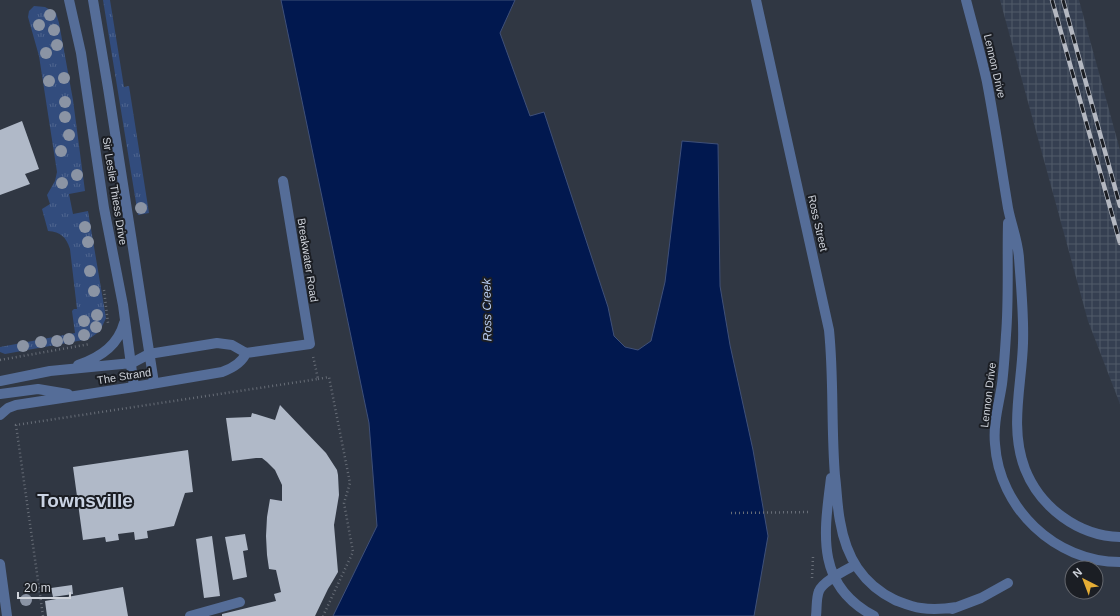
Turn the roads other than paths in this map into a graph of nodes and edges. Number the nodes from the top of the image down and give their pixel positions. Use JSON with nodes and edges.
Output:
{"nodes":[{"id":1,"x":69,"y":0,"type":"edge"},
{"id":2,"x":93,"y":0,"type":"edge"},
{"id":3,"x":756,"y":0,"type":"edge"},
{"id":4,"x":966,"y":0,"type":"edge"},
{"id":5,"x":283,"y":181,"type":"dead end"},
{"id":6,"x":1008,"y":209,"type":"junction"},
{"id":7,"x":124,"y":320,"type":"junction"},
{"id":8,"x":246,"y":353,"type":"junction"},
{"id":9,"x":149,"y":354,"type":"junction"},
{"id":10,"x":132,"y":363,"type":"junction"},
{"id":11,"x":50,"y":371,"type":"junction"},
{"id":12,"x":0,"y":381,"type":"edge"},
{"id":13,"x":154,"y":384,"type":"junction"},
{"id":14,"x":134,"y":387,"type":"junction"},
{"id":15,"x":0,"y":394,"type":"edge"},
{"id":16,"x":80,"y":395,"type":"junction"},
{"id":17,"x":0,"y":415,"type":"edge"},
{"id":18,"x":834,"y":454,"type":"junction"},
{"id":19,"x":1120,"y":537,"type":"edge"},
{"id":20,"x":1120,"y":562,"type":"edge"},
{"id":21,"x":0,"y":564,"type":"edge"},
{"id":22,"x":855,"y":565,"type":"junction"},
{"id":23,"x":835,"y":577,"type":"junction"},
{"id":24,"x":1008,"y":583,"type":"dead end"},
{"id":25,"x":240,"y":602,"type":"dead end"},
{"id":26,"x":957,"y":607,"type":"junction"},
{"id":27,"x":7,"y":616,"type":"edge"},
{"id":28,"x":190,"y":616,"type":"edge"},
{"id":29,"x":816,"y":616,"type":"edge"},
{"id":30,"x":874,"y":616,"type":"edge"},
{"id":31,"x":935,"y":616,"type":"edge"},
{"id":32,"x":941,"y":616,"type":"edge"}],
"edges":[{"from":1,"to":7,"type":"street","name":"Sir Leslie Thiess Drive"},
{"from":2,"to":9,"type":"street","name":"Sir Leslie Thiess Drive"},
{"from":3,"to":18,"type":"street","name":"Ross Street"},
{"from":4,"to":6,"type":"street","name":"Lennon Drive"},
{"from":5,"to":8,"type":"street","name":"Breakwater Road"},
{"from":6,"to":19,"type":"street","name":"Lennon Drive"},
{"from":6,"to":20,"type":"street","name":"Lennon Drive"},
{"from":7,"to":10,"type":"street","name":"Sir Leslie Thiess Drive"},
{"from":7,"to":11,"type":"street"},
{"from":8,"to":9,"type":"street","name":"The Strand"},
{"from":8,"to":13,"type":"street","name":"The Strand"},
{"from":9,"to":10,"type":"street","name":"The Strand"},
{"from":9,"to":13,"type":"street","name":"Sir Leslie Thiess Drive"},
{"from":10,"to":11,"type":"street","name":"The Strand"},
{"from":10,"to":14,"type":"street","name":"Sir Leslie Thiess Drive"},
{"from":11,"to":12,"type":"street","name":"The Strand"},
{"from":13,"to":14,"type":"street","name":"The Strand"},
{"from":14,"to":16,"type":"street","name":"The Strand"},
{"from":15,"to":16,"type":"street"},
{"from":16,"to":17,"type":"street","name":"The Strand"},
{"from":18,"to":22,"type":"street","name":"Ross Street"},
{"from":18,"to":23,"type":"street","name":"Ross Street"},
{"from":21,"to":27,"type":"street"},
{"from":22,"to":23,"type":"street"},
{"from":22,"to":26,"type":"street","name":"Ross Street"},
{"from":23,"to":29,"type":"street"},
{"from":23,"to":30,"type":"street","name":"Ross Street"},
{"from":24,"to":26,"type":"street"},
{"from":25,"to":28,"type":"street"},
{"from":26,"to":31,"type":"street"},
{"from":26,"to":32,"type":"street"}]}
